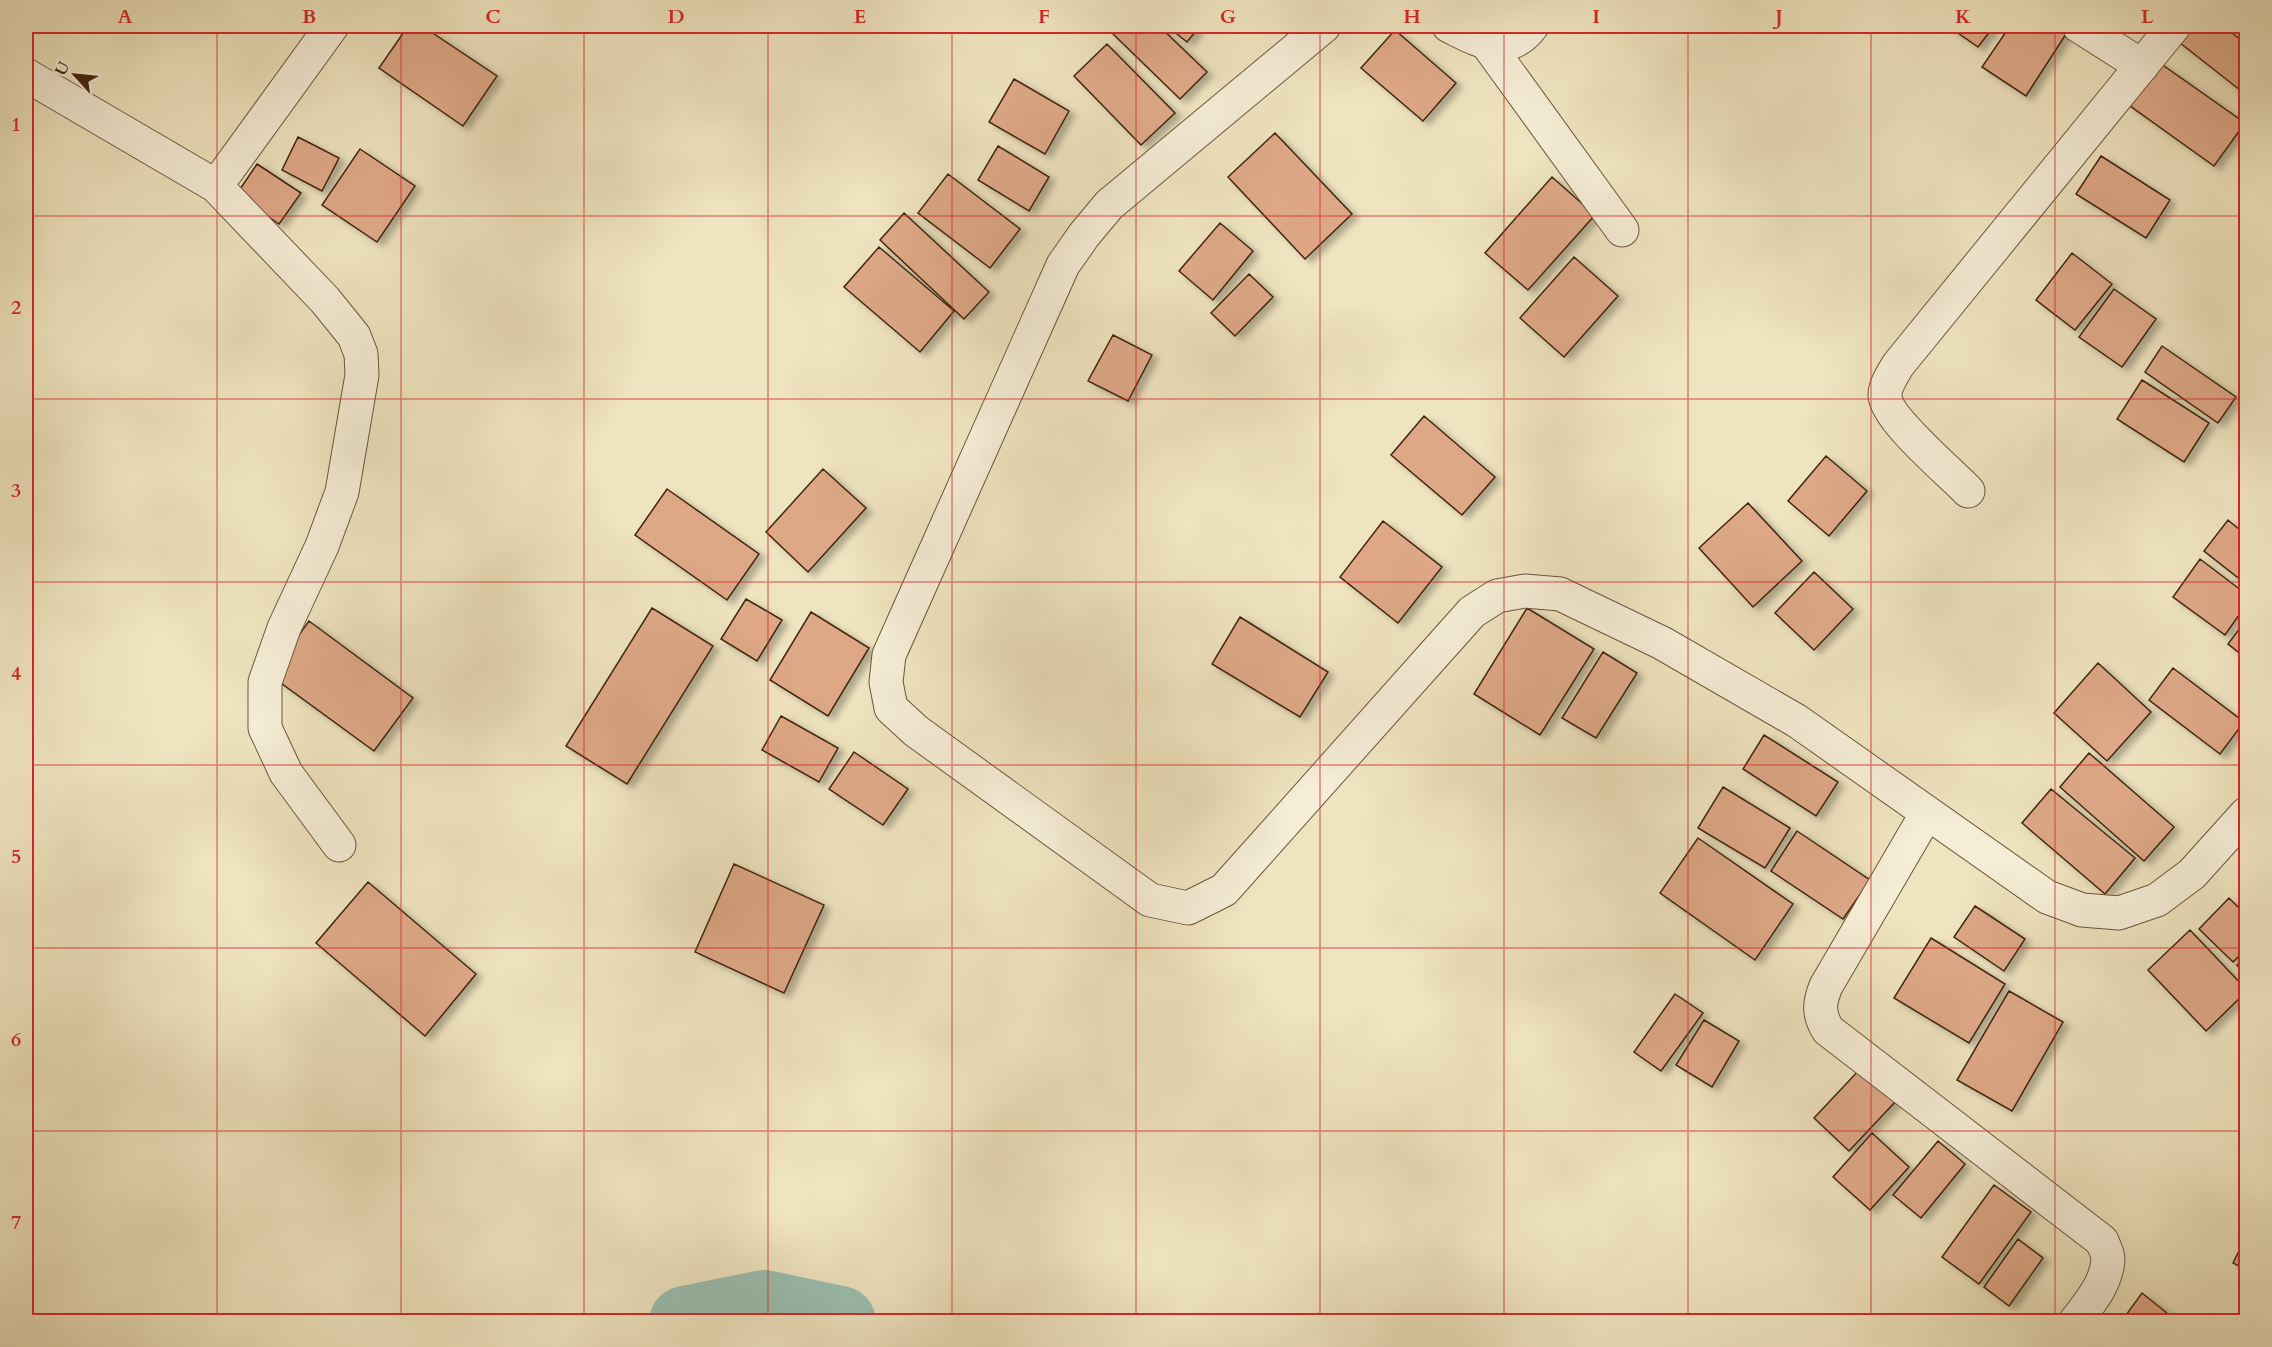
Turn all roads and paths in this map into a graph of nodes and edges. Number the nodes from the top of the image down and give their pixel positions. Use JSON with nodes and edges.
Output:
{"nodes":[{"id":1,"x":332,"y":26,"type":"edge"},
{"id":2,"x":1324,"y":26,"type":"edge"},
{"id":3,"x":1449,"y":26,"type":"edge"},
{"id":4,"x":1532,"y":26,"type":"edge"},
{"id":5,"x":2079,"y":26,"type":"edge"},
{"id":6,"x":2174,"y":26,"type":"edge"},
{"id":7,"x":1488,"y":45,"type":"junction"},
{"id":8,"x":2142,"y":66,"type":"junction"},
{"id":9,"x":26,"y":75,"type":"edge"},
{"id":10,"x":216,"y":186,"type":"junction"},
{"id":11,"x":1622,"y":230,"type":"dead end"},
{"id":12,"x":1968,"y":491,"type":"dead end"},
{"id":13,"x":1928,"y":813,"type":"junction"},
{"id":14,"x":2247,"y":814,"type":"edge"},
{"id":15,"x":339,"y":845,"type":"dead end"},
{"id":16,"x":2075,"y":1322,"type":"edge"}],
"edges":[{"from":1,"to":10,"type":"street"},
{"from":2,"to":13,"type":"street"},
{"from":3,"to":7,"type":"street"},
{"from":4,"to":7,"type":"street"},
{"from":5,"to":8,"type":"street"},
{"from":6,"to":8,"type":"street"},
{"from":7,"to":11,"type":"street"},
{"from":8,"to":12,"type":"street"},
{"from":9,"to":10,"type":"street"},
{"from":10,"to":15,"type":"street"},
{"from":13,"to":14,"type":"street"},
{"from":13,"to":16,"type":"street"}]}
